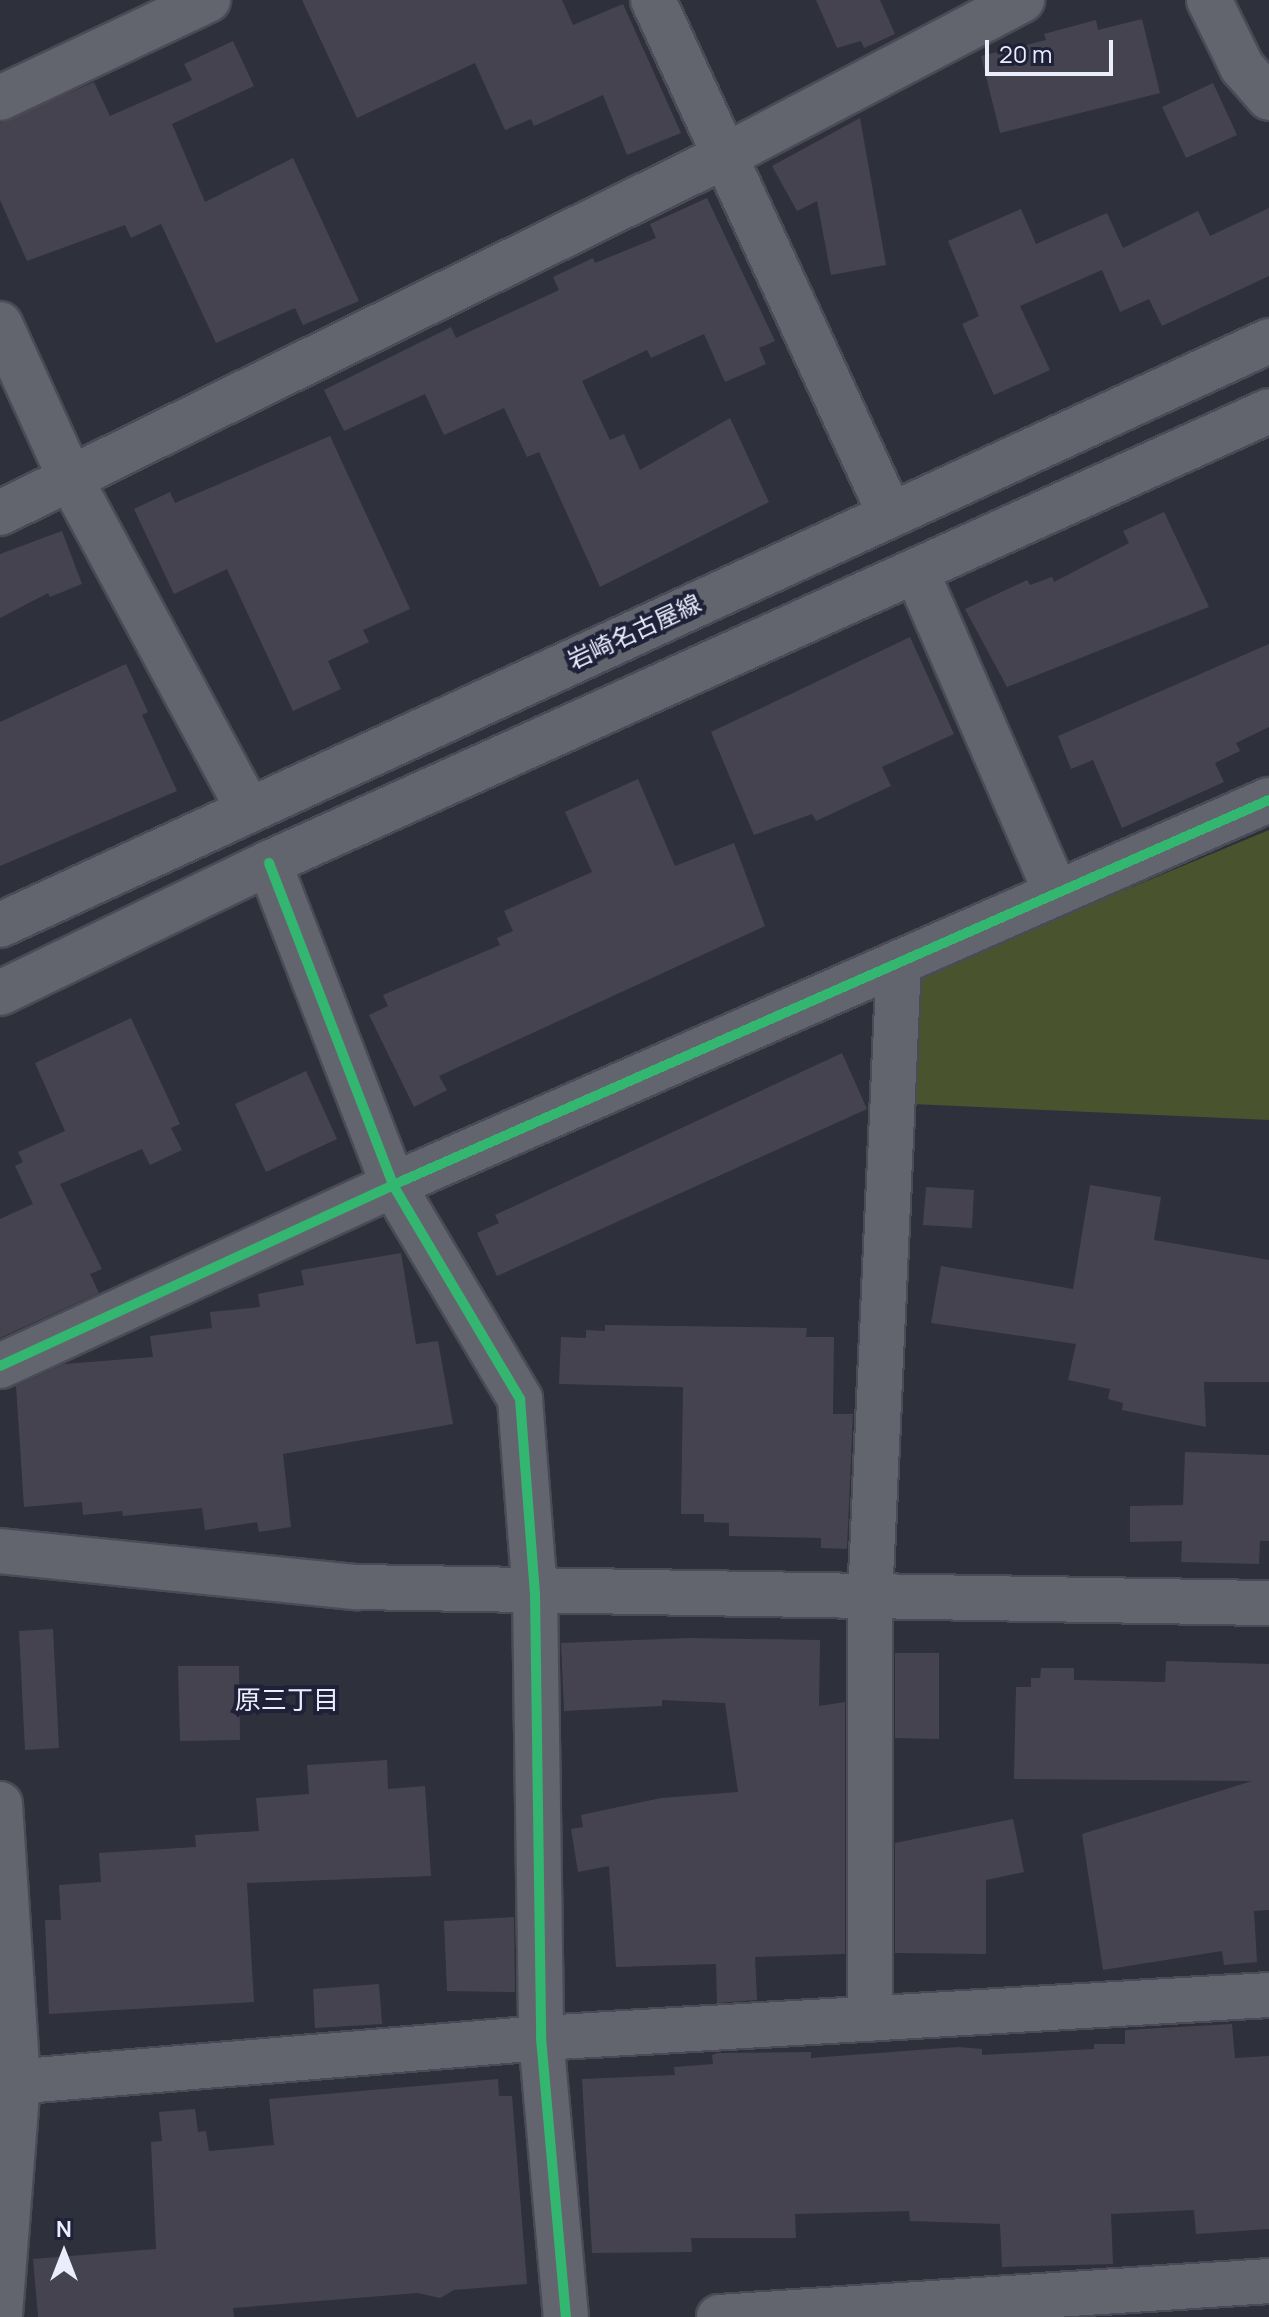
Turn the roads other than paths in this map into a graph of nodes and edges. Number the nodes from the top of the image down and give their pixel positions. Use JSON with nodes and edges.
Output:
{"nodes":[{"id":1,"x":208,"y":0,"type":"edge"},
{"id":2,"x":653,"y":0,"type":"edge"},
{"id":3,"x":1022,"y":0,"type":"edge"},
{"id":4,"x":1209,"y":0,"type":"edge"},
{"id":5,"x":0,"y":98,"type":"edge"},
{"id":6,"x":1269,"y":98,"type":"edge"},
{"id":7,"x":723,"y":157,"type":"junction"},
{"id":8,"x":0,"y":324,"type":"edge"},
{"id":9,"x":1269,"y":341,"type":"edge"},
{"id":10,"x":1269,"y":411,"type":"edge"},
{"id":11,"x":71,"y":480,"type":"junction"},
{"id":12,"x":889,"y":512,"type":"junction"},
{"id":13,"x":0,"y":513,"type":"edge"},
{"id":14,"x":917,"y":573,"type":"junction"},
{"id":15,"x":1269,"y":800,"type":"edge"},
{"id":16,"x":249,"y":810,"type":"junction"},
{"id":17,"x":269,"y":863,"type":"junction"},
{"id":18,"x":1056,"y":893,"type":"junction"},
{"id":19,"x":0,"y":925,"type":"edge"},
{"id":20,"x":899,"y":963,"type":"junction"},
{"id":21,"x":0,"y":993,"type":"edge"},
{"id":22,"x":393,"y":1185,"type":"junction"},
{"id":23,"x":0,"y":1366,"type":"edge"},
{"id":24,"x":0,"y":1551,"type":"edge"},
{"id":25,"x":535,"y":1593,"type":"junction"},
{"id":26,"x":870,"y":1598,"type":"junction"},
{"id":27,"x":1269,"y":1603,"type":"edge"},
{"id":28,"x":0,"y":1804,"type":"edge"},
{"id":29,"x":1269,"y":1995,"type":"edge"},
{"id":30,"x":870,"y":2019,"type":"junction"},
{"id":31,"x":541,"y":2038,"type":"junction"},
{"id":32,"x":9,"y":2082,"type":"edge"},
{"id":33,"x":1269,"y":2281,"type":"edge"},
{"id":34,"x":0,"y":2317,"type":"edge"},
{"id":35,"x":566,"y":2317,"type":"edge"},
{"id":36,"x":719,"y":2317,"type":"edge"}],
"edges":[{"from":1,"to":5,"type":"street"},
{"from":2,"to":7,"type":"street"},
{"from":3,"to":7,"type":"street"},
{"from":4,"to":6,"type":"street"},
{"from":7,"to":11,"type":"street"},
{"from":7,"to":12,"type":"street"},
{"from":8,"to":11,"type":"street"},
{"from":9,"to":12,"type":"street","name":"岩崎名古屋線"},
{"from":10,"to":14,"type":"street"},
{"from":11,"to":13,"type":"street"},
{"from":11,"to":16,"type":"street"},
{"from":12,"to":16,"type":"street","name":"岩崎名古屋線"},
{"from":14,"to":17,"type":"street"},
{"from":14,"to":18,"type":"street"},
{"from":15,"to":18,"type":"street"},
{"from":16,"to":19,"type":"street","name":"岩崎名古屋線"},
{"from":17,"to":21,"type":"street"},
{"from":17,"to":22,"type":"street"},
{"from":18,"to":20,"type":"street"},
{"from":20,"to":22,"type":"street"},
{"from":20,"to":26,"type":"street"},
{"from":22,"to":23,"type":"street"},
{"from":22,"to":25,"type":"street"},
{"from":24,"to":25,"type":"street"},
{"from":25,"to":26,"type":"street"},
{"from":25,"to":31,"type":"street"},
{"from":26,"to":27,"type":"street"},
{"from":26,"to":30,"type":"street"},
{"from":28,"to":32,"type":"street"},
{"from":29,"to":30,"type":"street"},
{"from":30,"to":31,"type":"street"},
{"from":31,"to":32,"type":"street"},
{"from":31,"to":35,"type":"street"},
{"from":32,"to":34,"type":"street"},
{"from":33,"to":36,"type":"street"}]}
